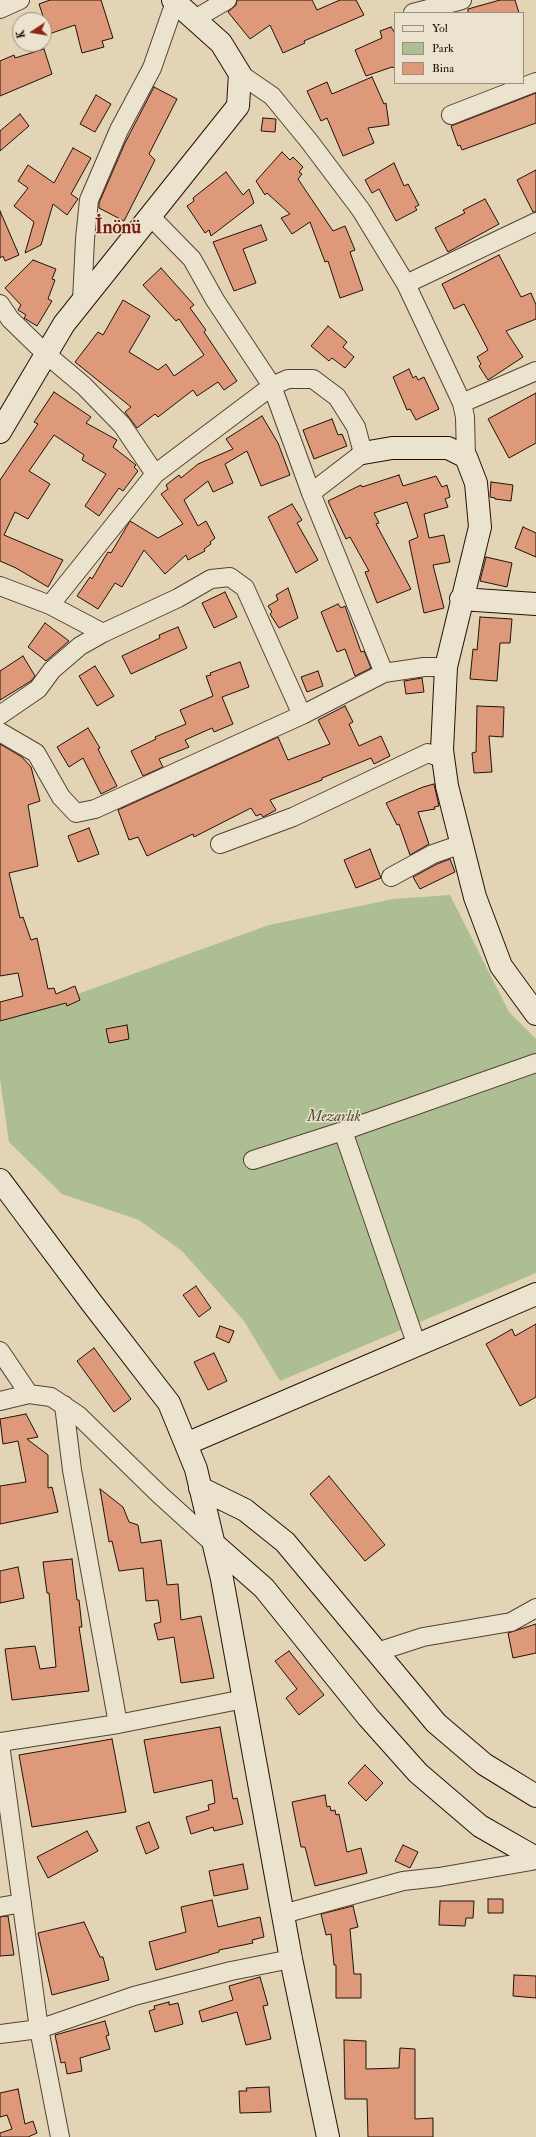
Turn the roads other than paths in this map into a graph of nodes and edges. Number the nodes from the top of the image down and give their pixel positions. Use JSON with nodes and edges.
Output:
{"nodes":[{"id":1,"x":20,"y":0,"type":"edge"},
{"id":2,"x":227,"y":0,"type":"edge"},
{"id":3,"x":462,"y":0,"type":"edge"},
{"id":4,"x":174,"y":1,"type":"edge"},
{"id":5,"x":0,"y":9,"type":"edge"},
{"id":6,"x":417,"y":12,"type":"edge"},
{"id":7,"x":195,"y":19,"type":"junction"},
{"id":8,"x":240,"y":74,"type":"junction"},
{"id":9,"x":536,"y":82,"type":"edge"},
{"id":10,"x":451,"y":115,"type":"dead end"},
{"id":11,"x":150,"y":216,"type":"junction"},
{"id":12,"x":536,"y":222,"type":"edge"},
{"id":13,"x":406,"y":284,"type":"junction"},
{"id":14,"x":82,"y":301,"type":"junction"},
{"id":15,"x":0,"y":304,"type":"edge"},
{"id":16,"x":46,"y":354,"type":"junction"},
{"id":17,"x":536,"y":371,"type":"edge"},
{"id":18,"x":272,"y":386,"type":"junction"},
{"id":19,"x":462,"y":403,"type":"junction"},
{"id":20,"x":0,"y":432,"type":"edge"},
{"id":21,"x":363,"y":454,"type":"junction"},
{"id":22,"x":466,"y":457,"type":"junction"},
{"id":23,"x":155,"y":474,"type":"junction"},
{"id":24,"x":311,"y":493,"type":"junction"},
{"id":25,"x":0,"y":586,"type":"edge"},
{"id":26,"x":461,"y":598,"type":"junction"},
{"id":27,"x":536,"y":604,"type":"edge"},
{"id":28,"x":50,"y":605,"type":"junction"},
{"id":29,"x":103,"y":633,"type":"junction"},
{"id":30,"x":446,"y":667,"type":"junction"},
{"id":31,"x":384,"y":673,"type":"junction"},
{"id":32,"x":302,"y":714,"type":"junction"},
{"id":33,"x":0,"y":715,"type":"edge"},
{"id":34,"x":0,"y":732,"type":"edge"},
{"id":35,"x":444,"y":759,"type":"junction"},
{"id":36,"x":220,"y":844,"type":"dead end"},
{"id":37,"x":462,"y":844,"type":"junction"},
{"id":38,"x":391,"y":877,"type":"dead end"},
{"id":39,"x":536,"y":1014,"type":"edge"},
{"id":40,"x":536,"y":1063,"type":"edge"},
{"id":41,"x":343,"y":1131,"type":"junction"},
{"id":42,"x":253,"y":1160,"type":"dead end"},
{"id":43,"x":0,"y":1180,"type":"edge"},
{"id":44,"x":536,"y":1294,"type":"edge"},
{"id":45,"x":417,"y":1346,"type":"junction"},
{"id":46,"x":0,"y":1350,"type":"edge"},
{"id":47,"x":29,"y":1394,"type":"junction"},
{"id":48,"x":0,"y":1402,"type":"edge"},
{"id":49,"x":64,"y":1405,"type":"junction"},
{"id":50,"x":186,"y":1444,"type":"junction"},
{"id":51,"x":200,"y":1488,"type":"junction"},
{"id":52,"x":214,"y":1544,"type":"junction"},
{"id":53,"x":536,"y":1608,"type":"edge"},
{"id":54,"x":377,"y":1652,"type":"junction"},
{"id":55,"x":244,"y":1699,"type":"junction"},
{"id":56,"x":118,"y":1724,"type":"junction"},
{"id":57,"x":0,"y":1743,"type":"edge"},
{"id":58,"x":536,"y":1796,"type":"edge"},
{"id":59,"x":536,"y":1859,"type":"edge"},
{"id":60,"x":22,"y":1903,"type":"junction"},
{"id":61,"x":0,"y":1907,"type":"edge"},
{"id":62,"x":283,"y":1914,"type":"junction"},
{"id":63,"x":291,"y":1959,"type":"junction"},
{"id":64,"x":38,"y":2029,"type":"junction"},
{"id":65,"x":0,"y":2034,"type":"edge"},
{"id":66,"x":60,"y":2137,"type":"edge"},
{"id":67,"x":328,"y":2137,"type":"edge"}],
"edges":[{"from":1,"to":5,"type":"street"},
{"from":2,"to":7,"type":"street"},
{"from":3,"to":6,"type":"street"},
{"from":4,"to":7,"type":"street"},
{"from":4,"to":14,"type":"street"},
{"from":7,"to":8,"type":"street"},
{"from":8,"to":11,"type":"street"},
{"from":8,"to":13,"type":"street"},
{"from":9,"to":10,"type":"street"},
{"from":11,"to":14,"type":"street"},
{"from":11,"to":18,"type":"street"},
{"from":12,"to":13,"type":"street"},
{"from":13,"to":19,"type":"street"},
{"from":14,"to":16,"type":"street"},
{"from":15,"to":16,"type":"street"},
{"from":16,"to":20,"type":"street"},
{"from":16,"to":23,"type":"street"},
{"from":17,"to":19,"type":"street"},
{"from":18,"to":21,"type":"street"},
{"from":18,"to":23,"type":"street"},
{"from":18,"to":24,"type":"street"},
{"from":19,"to":22,"type":"street"},
{"from":21,"to":22,"type":"street"},
{"from":21,"to":24,"type":"street"},
{"from":22,"to":26,"type":"street"},
{"from":23,"to":28,"type":"street"},
{"from":24,"to":31,"type":"street"},
{"from":25,"to":28,"type":"street"},
{"from":26,"to":27,"type":"street"},
{"from":26,"to":30,"type":"street"},
{"from":28,"to":29,"type":"street"},
{"from":29,"to":32,"type":"street"},
{"from":29,"to":33,"type":"street"},
{"from":30,"to":31,"type":"street"},
{"from":30,"to":35,"type":"street"},
{"from":31,"to":32,"type":"street"},
{"from":32,"to":34,"type":"street"},
{"from":35,"to":36,"type":"street"},
{"from":35,"to":37,"type":"street"},
{"from":37,"to":38,"type":"street"},
{"from":37,"to":39,"type":"street"},
{"from":40,"to":41,"type":"street"},
{"from":41,"to":42,"type":"street"},
{"from":41,"to":45,"type":"street"},
{"from":43,"to":50,"type":"street"},
{"from":44,"to":45,"type":"street"},
{"from":45,"to":50,"type":"street"},
{"from":46,"to":47,"type":"street"},
{"from":47,"to":48,"type":"street"},
{"from":47,"to":49,"type":"street"},
{"from":49,"to":52,"type":"street"},
{"from":49,"to":56,"type":"street"},
{"from":50,"to":51,"type":"street"},
{"from":51,"to":52,"type":"street"},
{"from":51,"to":54,"type":"street"},
{"from":52,"to":55,"type":"street"},
{"from":52,"to":59,"type":"street"},
{"from":53,"to":54,"type":"street"},
{"from":54,"to":58,"type":"street"},
{"from":55,"to":56,"type":"street"},
{"from":55,"to":62,"type":"street"},
{"from":56,"to":57,"type":"street"},
{"from":57,"to":60,"type":"street"},
{"from":59,"to":62,"type":"street"},
{"from":60,"to":61,"type":"street"},
{"from":60,"to":64,"type":"street"},
{"from":62,"to":63,"type":"street"},
{"from":63,"to":64,"type":"street"},
{"from":63,"to":67,"type":"street"},
{"from":64,"to":65,"type":"street"},
{"from":64,"to":66,"type":"street"}]}
